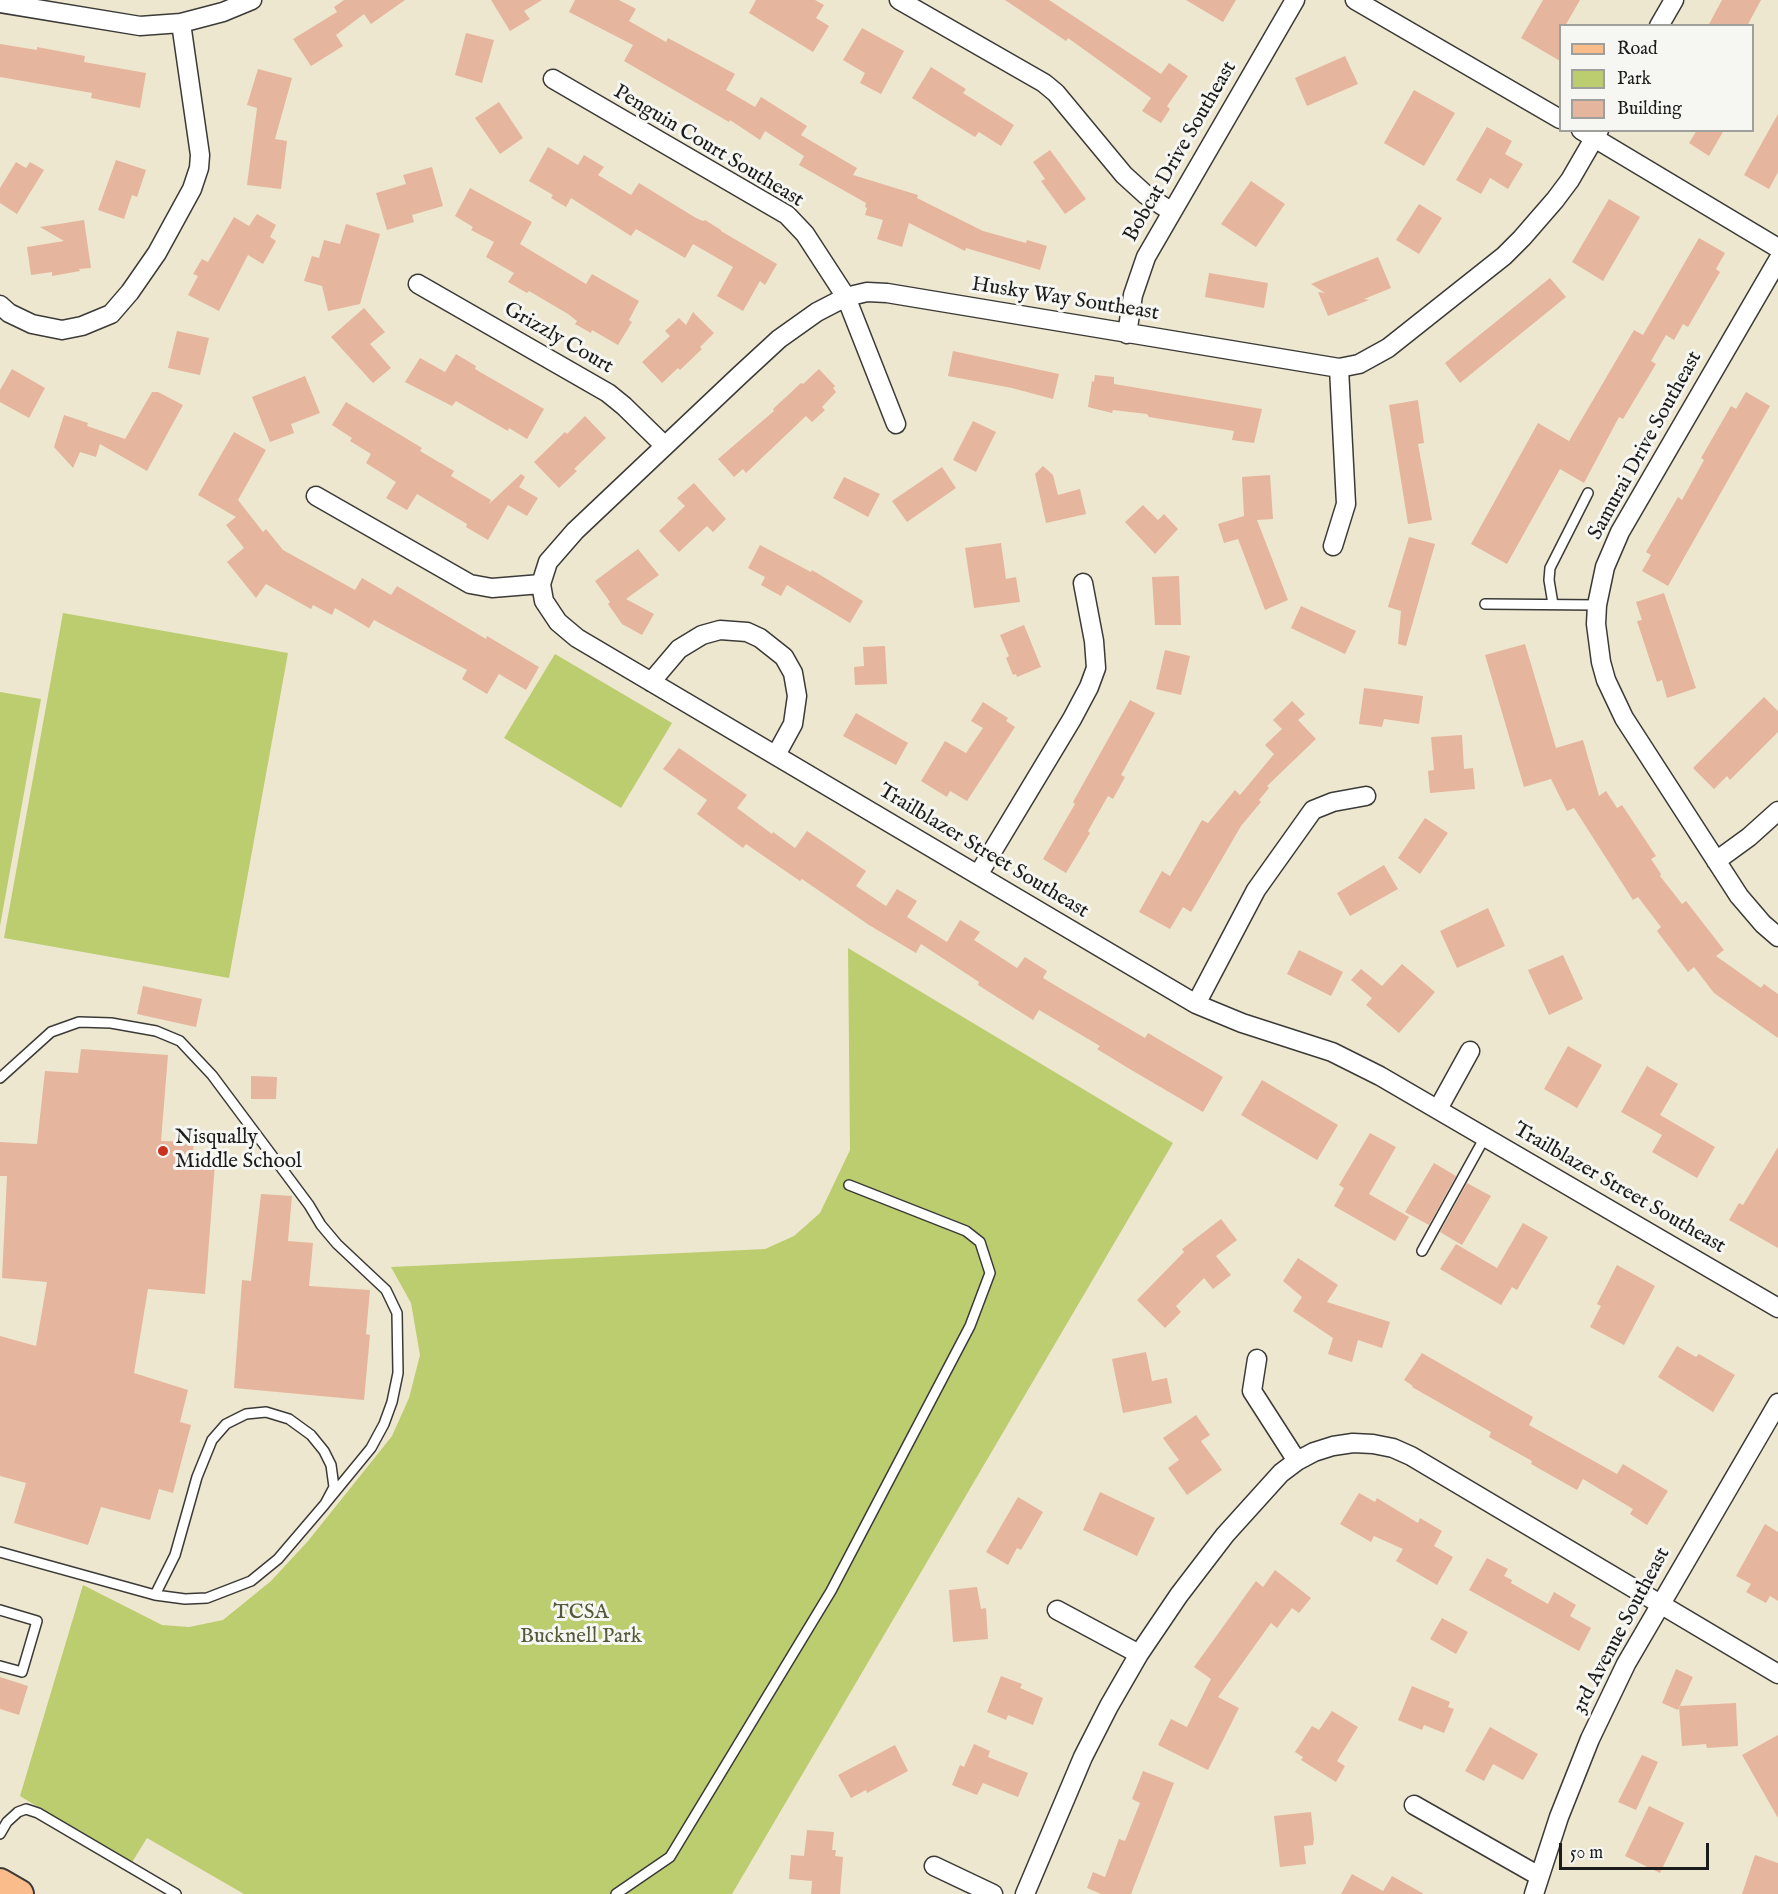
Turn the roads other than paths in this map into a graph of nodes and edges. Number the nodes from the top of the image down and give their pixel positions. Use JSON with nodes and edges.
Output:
{"nodes":[{"id":1,"x":252,"y":0,"type":"edge"},
{"id":2,"x":899,"y":0,"type":"edge"},
{"id":3,"x":1295,"y":0,"type":"edge"},
{"id":4,"x":1355,"y":0,"type":"edge"},
{"id":5,"x":1674,"y":0,"type":"edge"},
{"id":6,"x":2,"y":2,"type":"edge"},
{"id":7,"x":181,"y":23,"type":"junction"},
{"id":8,"x":1660,"y":24,"type":"edge"},
{"id":9,"x":553,"y":79,"type":"dead end"},
{"id":10,"x":1559,"y":118,"type":"edge"},
{"id":11,"x":1591,"y":133,"type":"edge"},
{"id":12,"x":1172,"y":212,"type":"junction"},
{"id":13,"x":1778,"y":248,"type":"edge"},
{"id":14,"x":1778,"y":260,"type":"edge"},
{"id":15,"x":418,"y":284,"type":"dead end"},
{"id":16,"x":846,"y":297,"type":"junction"},
{"id":17,"x":0,"y":305,"type":"edge"},
{"id":18,"x":1127,"y":334,"type":"junction"},
{"id":19,"x":1339,"y":368,"type":"junction"},
{"id":20,"x":896,"y":424,"type":"dead end"},
{"id":21,"x":665,"y":446,"type":"junction"},
{"id":22,"x":1588,"y":493,"type":"dead end"},
{"id":23,"x":316,"y":496,"type":"dead end"},
{"id":24,"x":1334,"y":546,"type":"dead end"},
{"id":25,"x":1083,"y":583,"type":"dead end"},
{"id":26,"x":541,"y":584,"type":"junction"},
{"id":27,"x":1485,"y":604,"type":"dead end"},
{"id":28,"x":1553,"y":604,"type":"junction"},
{"id":29,"x":1597,"y":605,"type":"junction"},
{"id":30,"x":651,"y":682,"type":"junction"},
{"id":31,"x":776,"y":755,"type":"junction"},
{"id":32,"x":1366,"y":796,"type":"dead end"},
{"id":33,"x":1778,"y":811,"type":"edge"},
{"id":34,"x":1716,"y":861,"type":"junction"},
{"id":35,"x":978,"y":875,"type":"junction"},
{"id":36,"x":1778,"y":937,"type":"edge"},
{"id":37,"x":1196,"y":1004,"type":"junction"},
{"id":38,"x":1470,"y":1051,"type":"dead end"},
{"id":39,"x":0,"y":1078,"type":"edge"},
{"id":40,"x":1438,"y":1110,"type":"junction"},
{"id":41,"x":1485,"y":1137,"type":"junction"},
{"id":42,"x":849,"y":1185,"type":"dead end"},
{"id":43,"x":1422,"y":1251,"type":"dead end"},
{"id":44,"x":1778,"y":1308,"type":"edge"},
{"id":45,"x":1257,"y":1359,"type":"dead end"},
{"id":46,"x":1778,"y":1403,"type":"edge"},
{"id":47,"x":1297,"y":1461,"type":"junction"},
{"id":48,"x":326,"y":1504,"type":"junction"},
{"id":49,"x":0,"y":1552,"type":"edge"},
{"id":50,"x":155,"y":1595,"type":"junction"},
{"id":51,"x":1660,"y":1604,"type":"junction"},
{"id":52,"x":0,"y":1610,"type":"edge"},
{"id":53,"x":1057,"y":1610,"type":"dead end"},
{"id":54,"x":1139,"y":1654,"type":"junction"},
{"id":55,"x":0,"y":1666,"type":"edge"},
{"id":56,"x":1778,"y":1674,"type":"edge"},
{"id":57,"x":1414,"y":1805,"type":"dead end"},
{"id":58,"x":0,"y":1834,"type":"edge"},
{"id":59,"x":934,"y":1866,"type":"dead end"},
{"id":60,"x":1539,"y":1876,"type":"junction"},
{"id":61,"x":0,"y":1883,"type":"edge"},
{"id":62,"x":19,"y":1894,"type":"edge"},
{"id":63,"x":176,"y":1894,"type":"edge"},
{"id":64,"x":616,"y":1894,"type":"edge"},
{"id":65,"x":993,"y":1894,"type":"edge"},
{"id":66,"x":1025,"y":1894,"type":"edge"},
{"id":67,"x":1534,"y":1894,"type":"edge"}],
"edges":[{"from":1,"to":7,"type":"street"},
{"from":2,"to":12,"type":"street"},
{"from":3,"to":12,"type":"street","name":"Bobcat Drive Southeast"},
{"from":4,"to":10,"type":"street"},
{"from":5,"to":8,"type":"street"},
{"from":6,"to":7,"type":"street"},
{"from":7,"to":17,"type":"street"},
{"from":9,"to":16,"type":"street","name":"Penguin Court Southeast"},
{"from":11,"to":13,"type":"street"},
{"from":11,"to":19,"type":"street","name":"Husky Way Southeast"},
{"from":12,"to":18,"type":"street","name":"Bobcat Drive Southeast"},
{"from":14,"to":29,"type":"street","name":"Samurai Drive Southeast"},
{"from":15,"to":21,"type":"street","name":"Grizzly Court"},
{"from":16,"to":18,"type":"street","name":"Husky Way Southeast"},
{"from":16,"to":20,"type":"street","name":"Penguin Court Southeast"},
{"from":16,"to":21,"type":"street","name":"Husky Way Southeast"},
{"from":18,"to":19,"type":"street","name":"Husky Way Southeast"},
{"from":19,"to":24,"type":"street"},
{"from":21,"to":26,"type":"street","name":"Husky Way Southeast"},
{"from":22,"to":28,"type":"lane"},
{"from":23,"to":26,"type":"street"},
{"from":25,"to":35,"type":"street"},
{"from":26,"to":30,"type":"street","name":"Trailblazer Street Southeast"},
{"from":27,"to":28,"type":"lane"},
{"from":28,"to":29,"type":"lane"},
{"from":29,"to":34,"type":"street","name":"Samurai Drive Southeast"},
{"from":30,"to":31,"type":"street","name":"Trailblazer Street Southeast"},
{"from":30,"to":31,"type":"street"},
{"from":31,"to":35,"type":"street","name":"Trailblazer Street Southeast"},
{"from":32,"to":37,"type":"street"},
{"from":33,"to":34,"type":"street"},
{"from":34,"to":36,"type":"street","name":"Samurai Drive Southeast"},
{"from":35,"to":37,"type":"street","name":"Trailblazer Street Southeast"},
{"from":37,"to":40,"type":"street","name":"Trailblazer Street Southeast"},
{"from":38,"to":40,"type":"street"},
{"from":39,"to":48,"type":"lane"},
{"from":40,"to":41,"type":"street","name":"Trailblazer Street Southeast"},
{"from":41,"to":43,"type":"lane"},
{"from":41,"to":44,"type":"street","name":"Trailblazer Street Southeast"},
{"from":42,"to":64,"type":"lane"},
{"from":45,"to":47,"type":"street"},
{"from":46,"to":51,"type":"street","name":"3rd Avenue Southeast"},
{"from":47,"to":51,"type":"street"},
{"from":47,"to":54,"type":"street"},
{"from":48,"to":50,"type":"lane"},
{"from":48,"to":50,"type":"lane"},
{"from":49,"to":50,"type":"lane"},
{"from":51,"to":56,"type":"street"},
{"from":51,"to":60,"type":"street","name":"3rd Avenue Southeast"},
{"from":52,"to":55,"type":"lane"},
{"from":53,"to":54,"type":"street"},
{"from":54,"to":66,"type":"street"},
{"from":57,"to":60,"type":"street"},
{"from":58,"to":63,"type":"lane"},
{"from":59,"to":65,"type":"street"},
{"from":60,"to":67,"type":"street","name":"3rd Avenue Southeast"},
{"from":61,"to":62,"type":"main road"}]}
